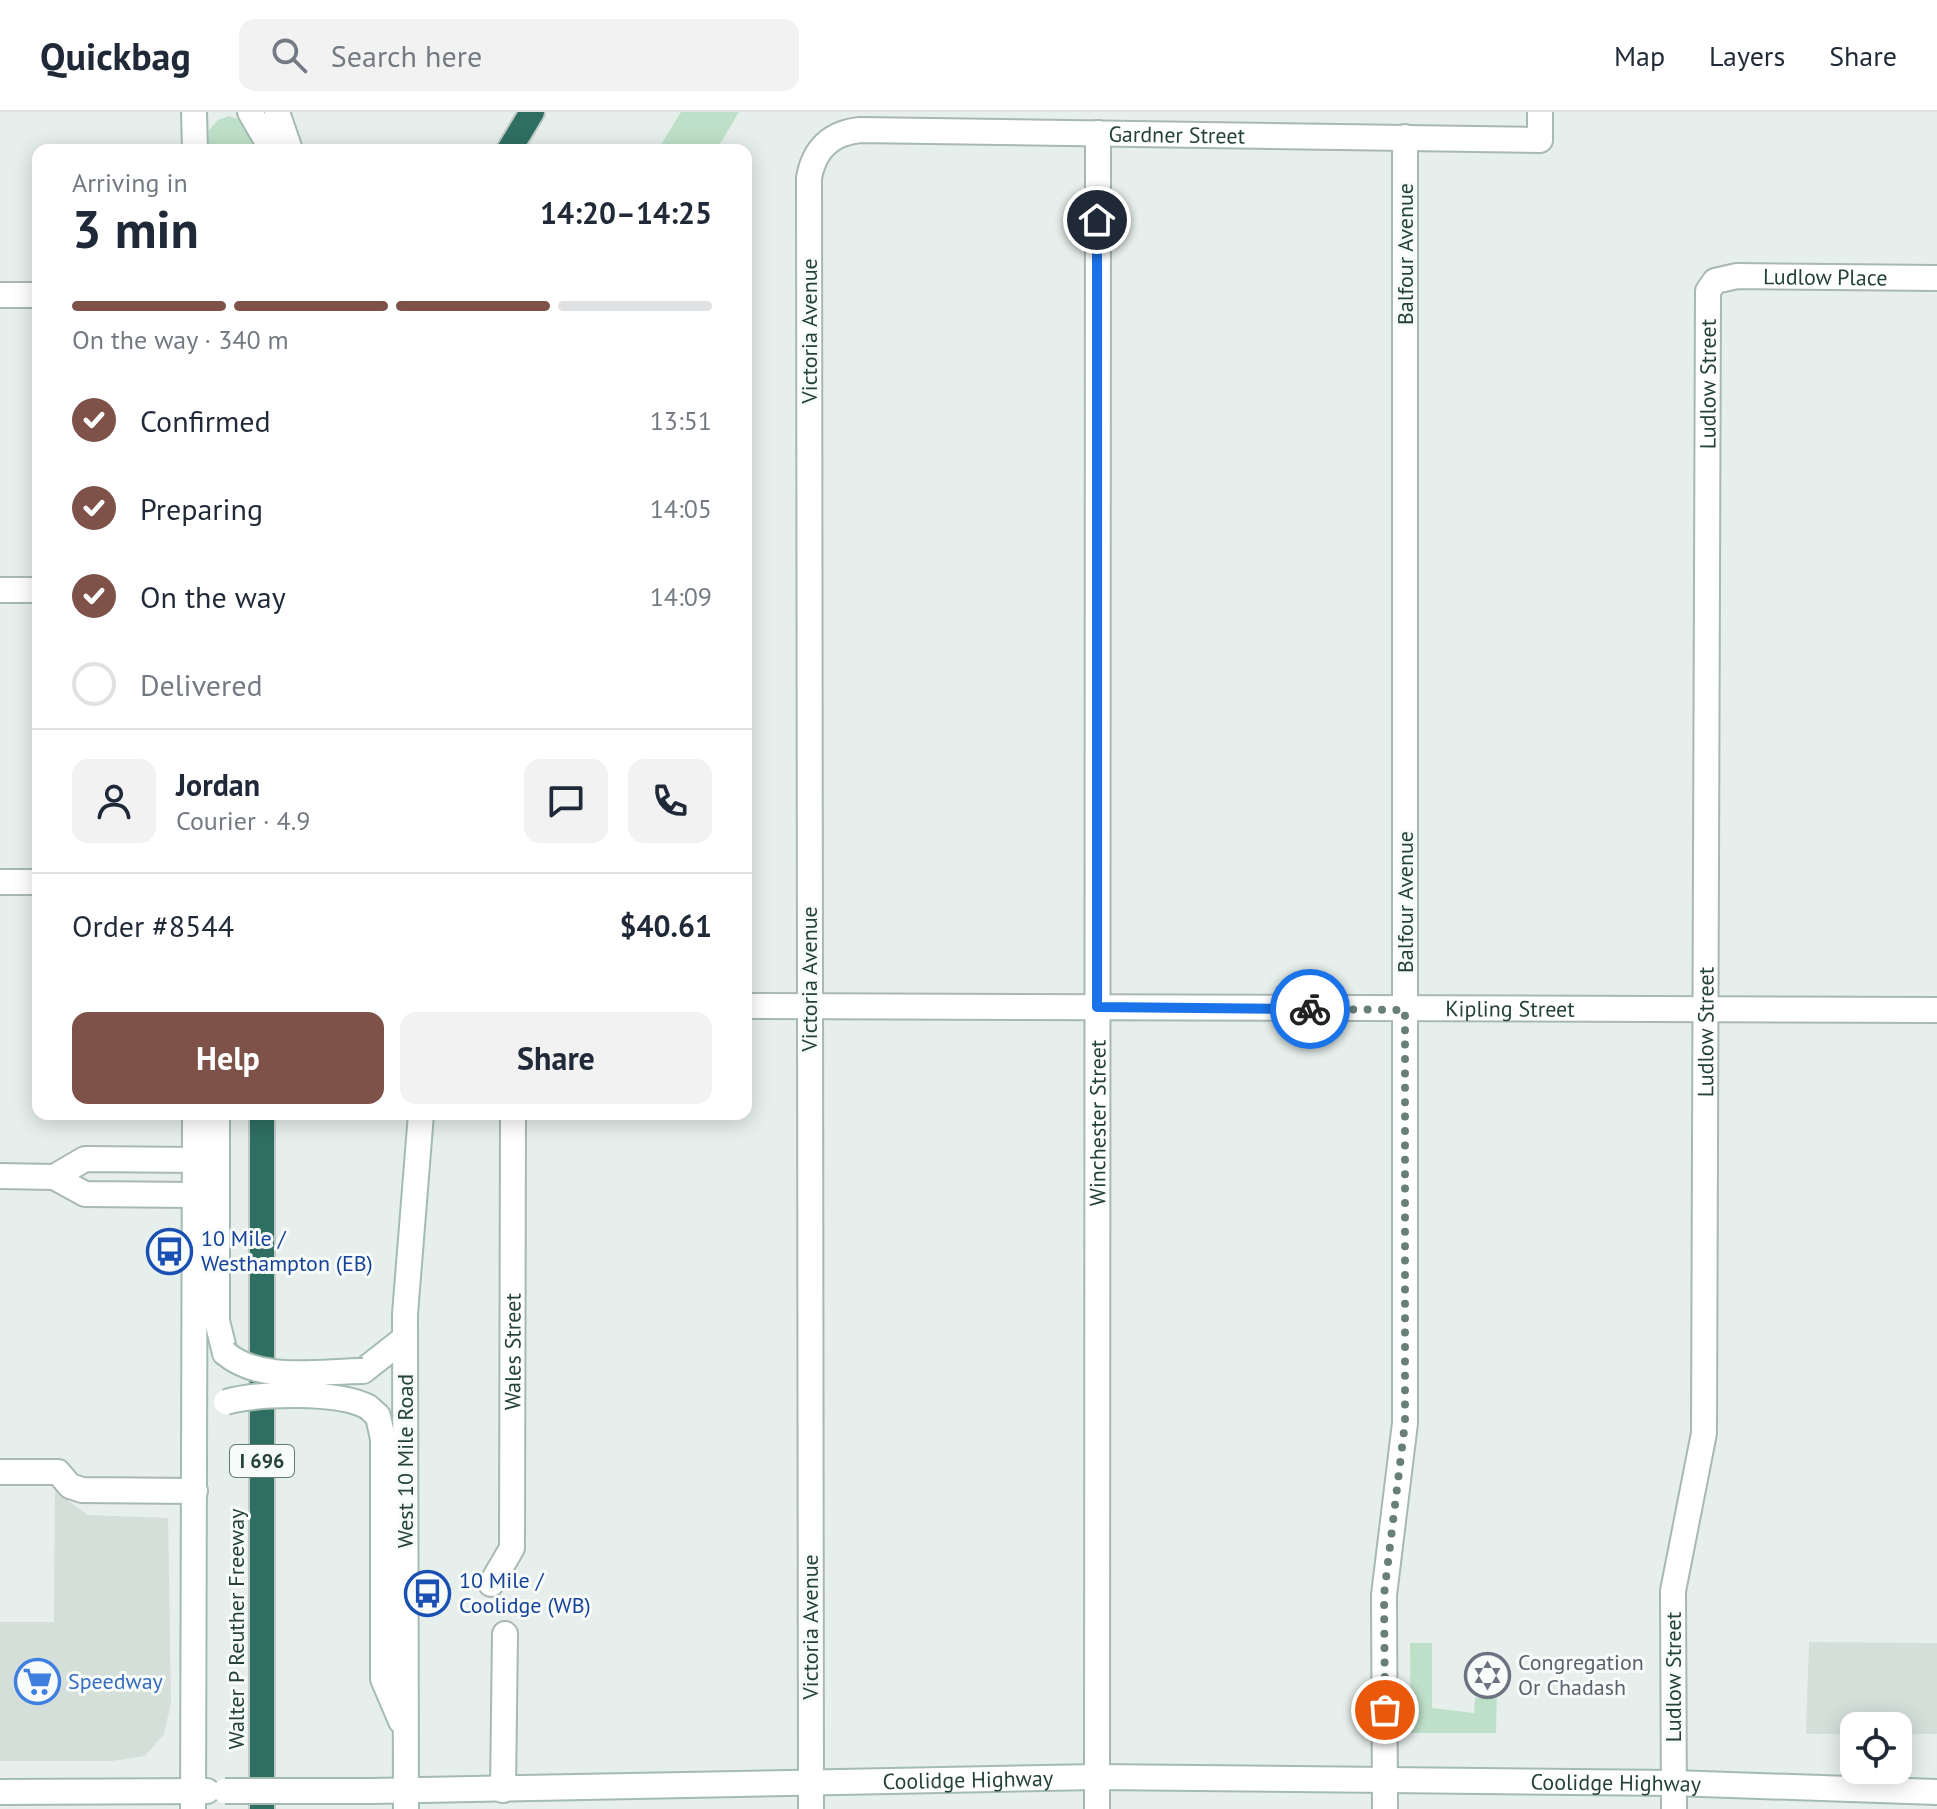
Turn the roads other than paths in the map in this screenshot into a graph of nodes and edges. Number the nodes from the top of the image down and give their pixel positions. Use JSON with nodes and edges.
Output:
{"nodes":[{"id":1,"x":194,"y":112,"type":"edge"},
{"id":2,"x":250,"y":112,"type":"edge"},
{"id":3,"x":277,"y":112,"type":"edge"},
{"id":4,"x":532,"y":112,"type":"edge"},
{"id":5,"x":1540,"y":112,"type":"edge"},
{"id":6,"x":1098,"y":133,"type":"junction"},
{"id":7,"x":1405,"y":137,"type":"junction"},
{"id":8,"x":195,"y":144,"type":"edge"},
{"id":9,"x":269,"y":144,"type":"edge"},
{"id":10,"x":288,"y":144,"type":"edge"},
{"id":11,"x":513,"y":144,"type":"edge"},
{"id":12,"x":819,"y":150,"type":"joint"},
{"id":13,"x":1937,"y":278,"type":"edge"},
{"id":14,"x":1715,"y":281,"type":"joint"},
{"id":15,"x":0,"y":295,"type":"edge"},
{"id":16,"x":32,"y":295,"type":"edge"},
{"id":17,"x":0,"y":590,"type":"edge"},
{"id":18,"x":32,"y":590,"type":"edge"},
{"id":19,"x":0,"y":882,"type":"edge"},
{"id":20,"x":32,"y":882,"type":"edge"},
{"id":21,"x":752,"y":1006,"type":"edge"},
{"id":22,"x":809,"y":1006,"type":"junction"},
{"id":23,"x":1097,"y":1007,"type":"junction"},
{"id":24,"x":1405,"y":1010,"type":"junction"},
{"id":25,"x":1703,"y":1010,"type":"junction"},
{"id":26,"x":1937,"y":1010,"type":"edge"},
{"id":27,"x":195,"y":1120,"type":"edge"},
{"id":28,"x":217,"y":1120,"type":"edge"},
{"id":29,"x":262,"y":1120,"type":"edge"},
{"id":30,"x":421,"y":1120,"type":"edge"},
{"id":31,"x":513,"y":1120,"type":"edge"},
{"id":32,"x":196,"y":1160,"type":"junction"},
{"id":33,"x":0,"y":1176,"type":"edge"},
{"id":34,"x":54,"y":1177,"type":"junction"},
{"id":35,"x":195,"y":1195,"type":"junction"},
{"id":36,"x":405,"y":1338,"type":"junction"},
{"id":37,"x":195,"y":1427,"type":"junction"},
{"id":38,"x":0,"y":1472,"type":"edge"},
{"id":39,"x":195,"y":1491,"type":"junction"},
{"id":40,"x":491,"y":1584,"type":"dead end"},
{"id":41,"x":505,"y":1634,"type":"dead end"},
{"id":42,"x":405,"y":1731,"type":"junction"},
{"id":43,"x":1097,"y":1777,"type":"junction"},
{"id":44,"x":1384,"y":1781,"type":"junction"},
{"id":45,"x":1673,"y":1783,"type":"junction"},
{"id":46,"x":811,"y":1784,"type":"junction"},
{"id":47,"x":503,"y":1790,"type":"junction"},
{"id":48,"x":0,"y":1792,"type":"edge"},
{"id":49,"x":1937,"y":1792,"type":"edge"},
{"id":50,"x":193,"y":1800,"type":"edge"},
{"id":51,"x":406,"y":1800,"type":"edge"},
{"id":52,"x":262,"y":1809,"type":"edge"},
{"id":53,"x":811,"y":1809,"type":"edge"},
{"id":54,"x":1097,"y":1809,"type":"edge"},
{"id":55,"x":1385,"y":1809,"type":"edge"},
{"id":56,"x":1674,"y":1809,"type":"edge"}],
"edges":[{"from":1,"to":8,"type":"street"},
{"from":2,"to":9,"type":"street"},
{"from":3,"to":10,"type":"street"},
{"from":4,"to":11,"type":"highway"},
{"from":5,"to":7,"type":"street","name":"Gardner Street"},
{"from":6,"to":7,"type":"street","name":"Gardner Street"},
{"from":6,"to":12,"type":"street","name":"Gardner Street"},
{"from":6,"to":23,"type":"street","name":"Winchester Street"},
{"from":7,"to":24,"type":"street","name":"Balfour Avenue"},
{"from":12,"to":22,"type":"street","name":"Victoria Avenue"},
{"from":13,"to":14,"type":"street","name":"Ludlow Place"},
{"from":14,"to":25,"type":"street","name":"Ludlow Street"},
{"from":15,"to":16,"type":"street"},
{"from":17,"to":18,"type":"street"},
{"from":19,"to":20,"type":"street"},
{"from":21,"to":22,"type":"street","name":"Kipling Street"},
{"from":22,"to":23,"type":"street","name":"Kipling Street"},
{"from":22,"to":46,"type":"street","name":"Victoria Avenue"},
{"from":23,"to":24,"type":"street","name":"Kipling Street"},
{"from":23,"to":43,"type":"street","name":"Winchester Street"},
{"from":24,"to":25,"type":"street","name":"Kipling Street"},
{"from":24,"to":44,"type":"street","name":"Balfour Avenue"},
{"from":25,"to":26,"type":"street","name":"Kipling Street"},
{"from":25,"to":45,"type":"street","name":"Ludlow Street"},
{"from":27,"to":32,"type":"street"},
{"from":28,"to":36,"type":"street","bridge":true},
{"from":29,"to":52,"type":"highway","name":"Walter P Reuther Freeway","number":"I 696"},
{"from":30,"to":36,"type":"street","name":"West 10 Mile Road"},
{"from":31,"to":40,"type":"street","name":"Wales Street"},
{"from":32,"to":34,"type":"street"},
{"from":32,"to":35,"type":"street"},
{"from":33,"to":34,"type":"street"},
{"from":34,"to":35,"type":"street"},
{"from":35,"to":37,"type":"street"},
{"from":36,"to":42,"type":"street","name":"West 10 Mile Road"},
{"from":37,"to":39,"type":"street"},
{"from":37,"to":42,"type":"street","bridge":true},
{"from":38,"to":39,"type":"street"},
{"from":39,"to":50,"type":"street"},
{"from":41,"to":47,"type":"street"},
{"from":42,"to":51,"type":"street","name":"West 10 Mile Road"},
{"from":43,"to":44,"type":"street","name":"Coolidge Highway"},
{"from":43,"to":46,"type":"street","name":"Coolidge Highway"},
{"from":43,"to":54,"type":"street","name":"Winchester Street"},
{"from":44,"to":45,"type":"street","name":"Coolidge Highway"},
{"from":44,"to":55,"type":"street","name":"Balfour Avenue"},
{"from":45,"to":49,"type":"street","name":"Coolidge Highway"},
{"from":45,"to":56,"type":"street","name":"Ludlow Street"},
{"from":46,"to":47,"type":"street","name":"Coolidge Highway"},
{"from":46,"to":53,"type":"street","name":"Victoria Avenue"},
{"from":47,"to":51,"type":"street","name":"Coolidge Highway"},
{"from":48,"to":50,"type":"street","name":"Coolidge Highway"},
{"from":50,"to":51,"type":"street","name":"Coolidge Highway","bridge":true}]}
